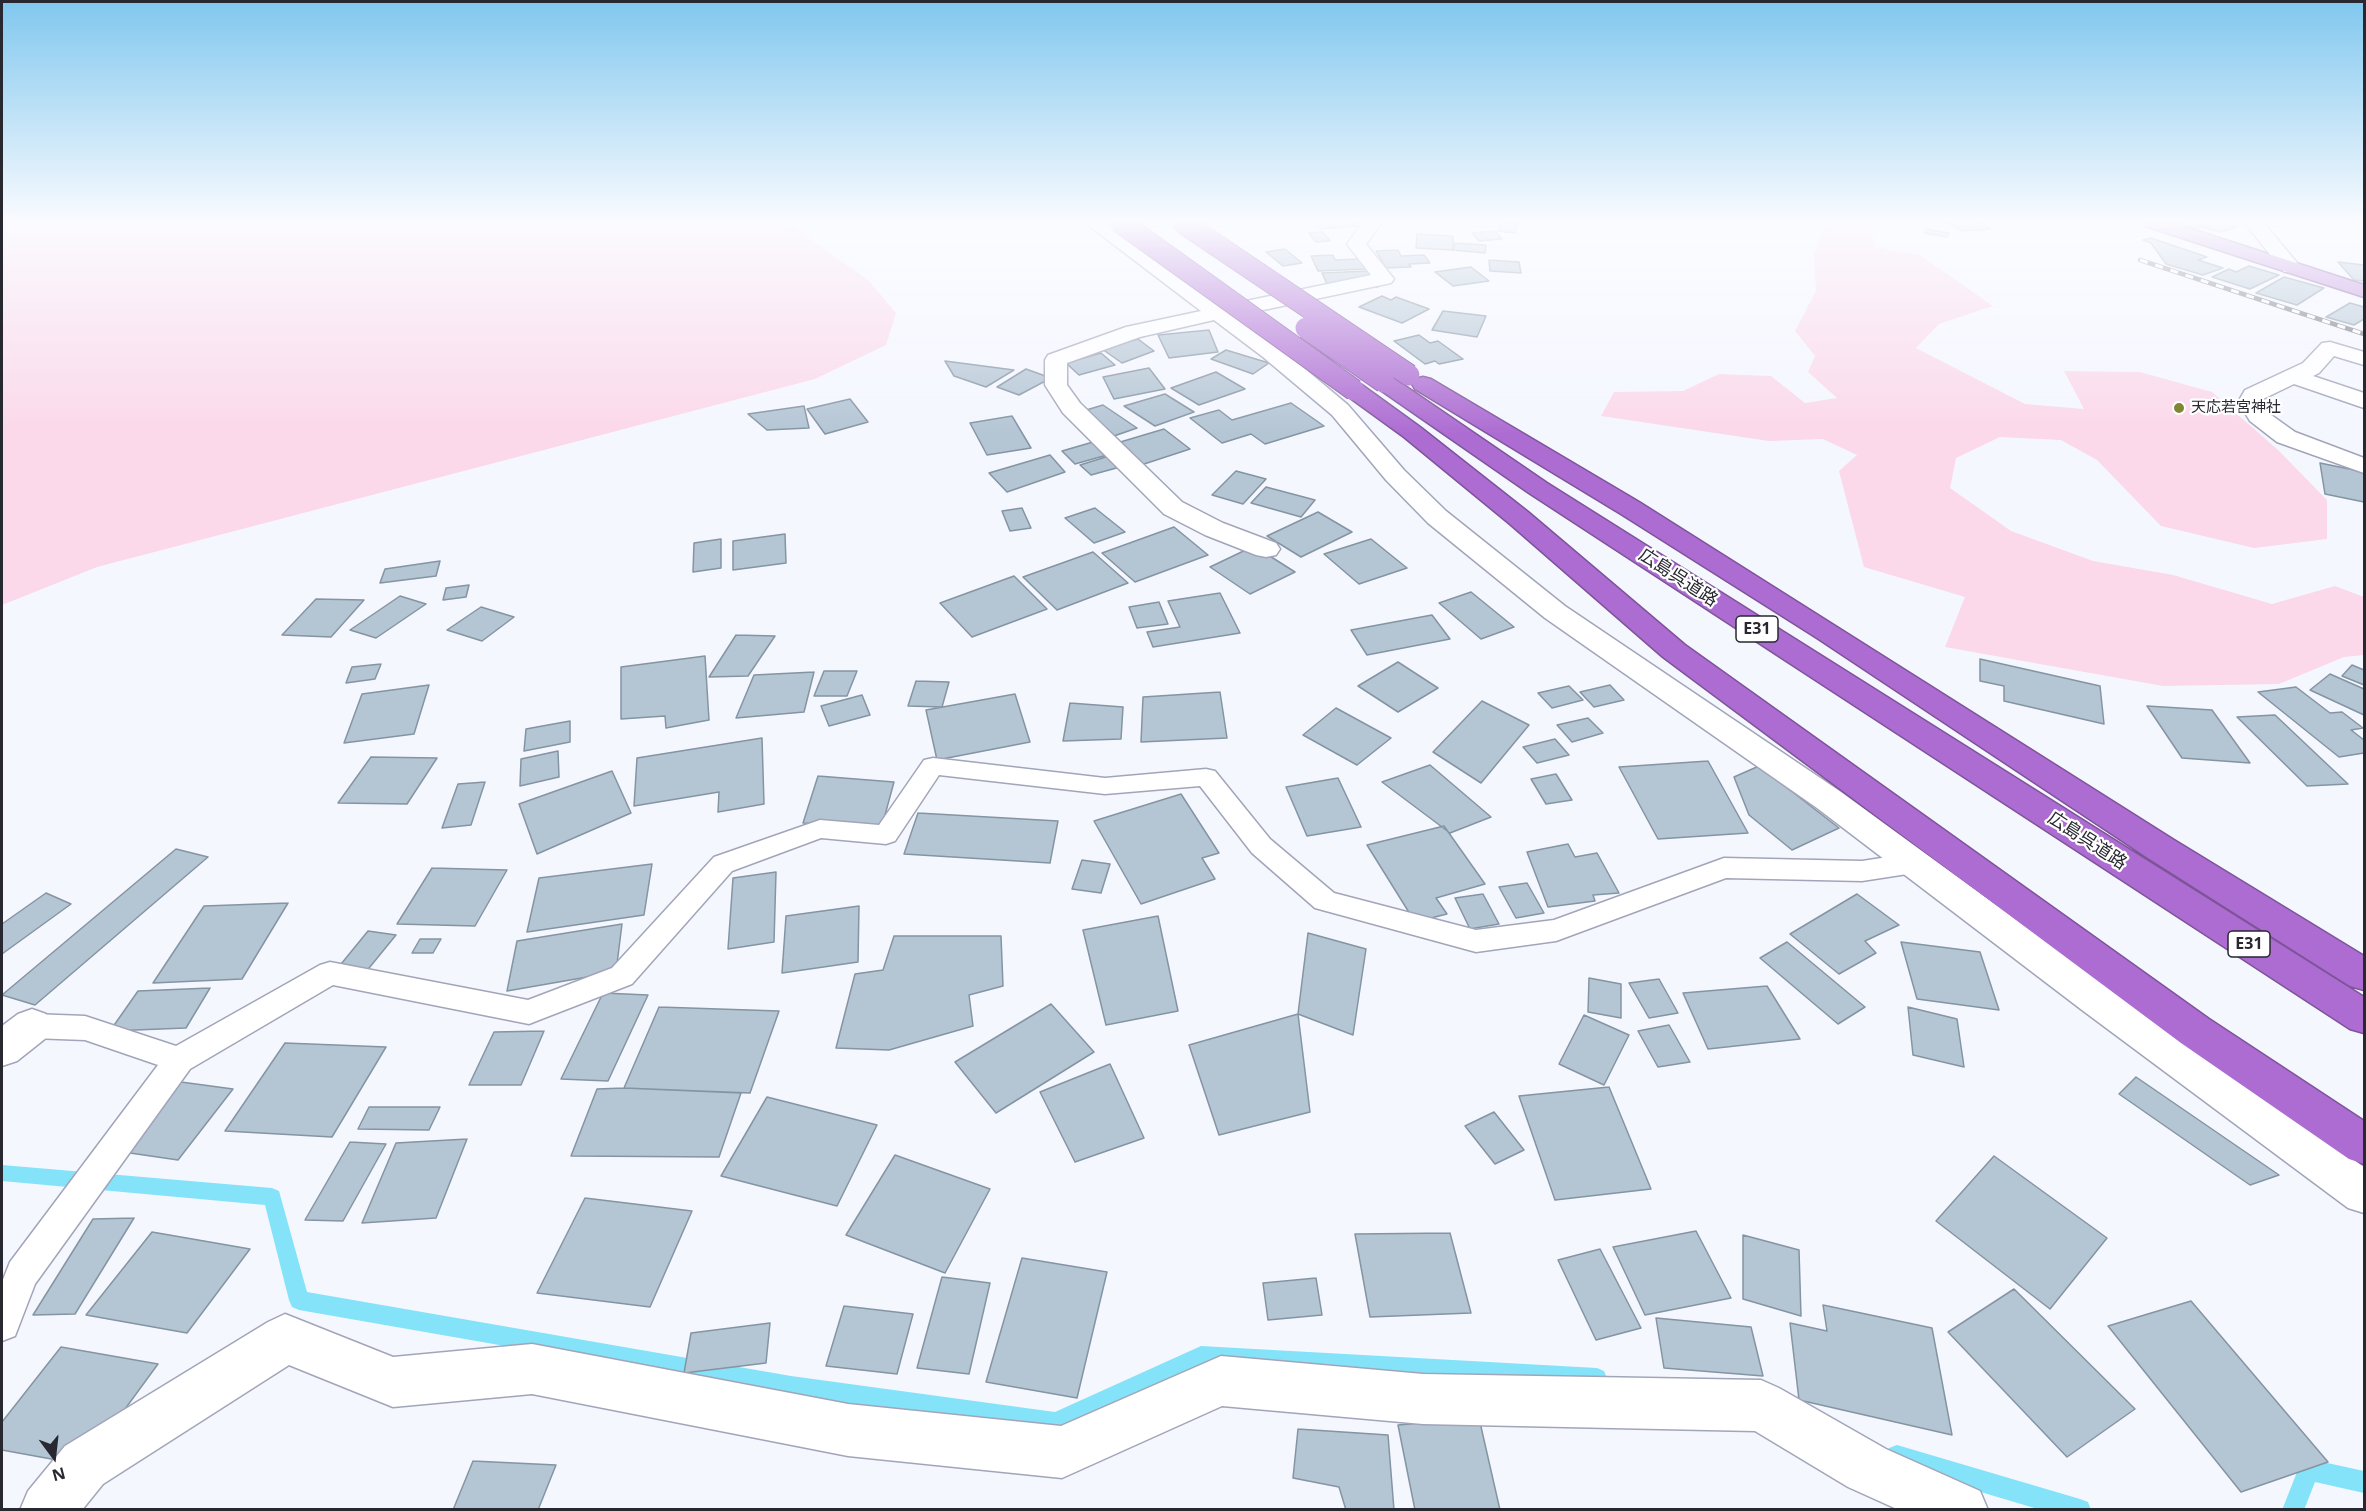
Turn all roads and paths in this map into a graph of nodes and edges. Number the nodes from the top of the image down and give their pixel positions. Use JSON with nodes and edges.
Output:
{"nodes":[{"id":1,"x":1190,"y":293,"type":"edge"},
{"id":2,"x":1235,"y":293,"type":"edge"},
{"id":3,"x":1254,"y":293,"type":"edge"},
{"id":4,"x":1270,"y":293,"type":"edge"},
{"id":5,"x":1312,"y":293,"type":"edge"},
{"id":6,"x":1220,"y":314,"type":"junction"},
{"id":7,"x":2364,"y":359,"type":"edge"},
{"id":8,"x":2295,"y":377,"type":"junction"},
{"id":9,"x":1382,"y":382,"type":"junction"},
{"id":10,"x":2364,"y":401,"type":"edge"},
{"id":11,"x":2364,"y":466,"type":"edge"},
{"id":12,"x":1266,"y":549,"type":"dead end"},
{"id":13,"x":1914,"y":863,"type":"junction"},
{"id":14,"x":2364,"y":975,"type":"edge"},
{"id":15,"x":2364,"y":1017,"type":"edge"},
{"id":16,"x":17,"y":1037,"type":"edge"},
{"id":17,"x":179,"y":1060,"type":"junction"},
{"id":18,"x":2364,"y":1145,"type":"edge"},
{"id":19,"x":2364,"y":1193,"type":"edge"},
{"id":20,"x":2,"y":1324,"type":"edge"},
{"id":21,"x":47,"y":1509,"type":"edge"},
{"id":22,"x":1961,"y":1509,"type":"edge"}],
"edges":[{"from":1,"to":6,"type":"street"},
{"from":2,"to":9,"type":"highway","bridge":true},
{"from":3,"to":9,"type":"highway","name":"広島呉道路","number":"E31","bridge":true},
{"from":4,"to":9,"type":"highway","bridge":true},
{"from":5,"to":6,"type":"street"},
{"from":6,"to":12,"type":"street"},
{"from":6,"to":13,"type":"street"},
{"from":7,"to":8,"type":"street"},
{"from":8,"to":10,"type":"street"},
{"from":8,"to":11,"type":"street"},
{"from":9,"to":14,"type":"highway"},
{"from":9,"to":15,"type":"highway","name":"広島呉道路","number":"E31"},
{"from":9,"to":18,"type":"highway"},
{"from":13,"to":17,"type":"lane"},
{"from":13,"to":19,"type":"street"},
{"from":16,"to":17,"type":"lane"},
{"from":17,"to":20,"type":"lane"},
{"from":21,"to":22,"type":"street"}]}
